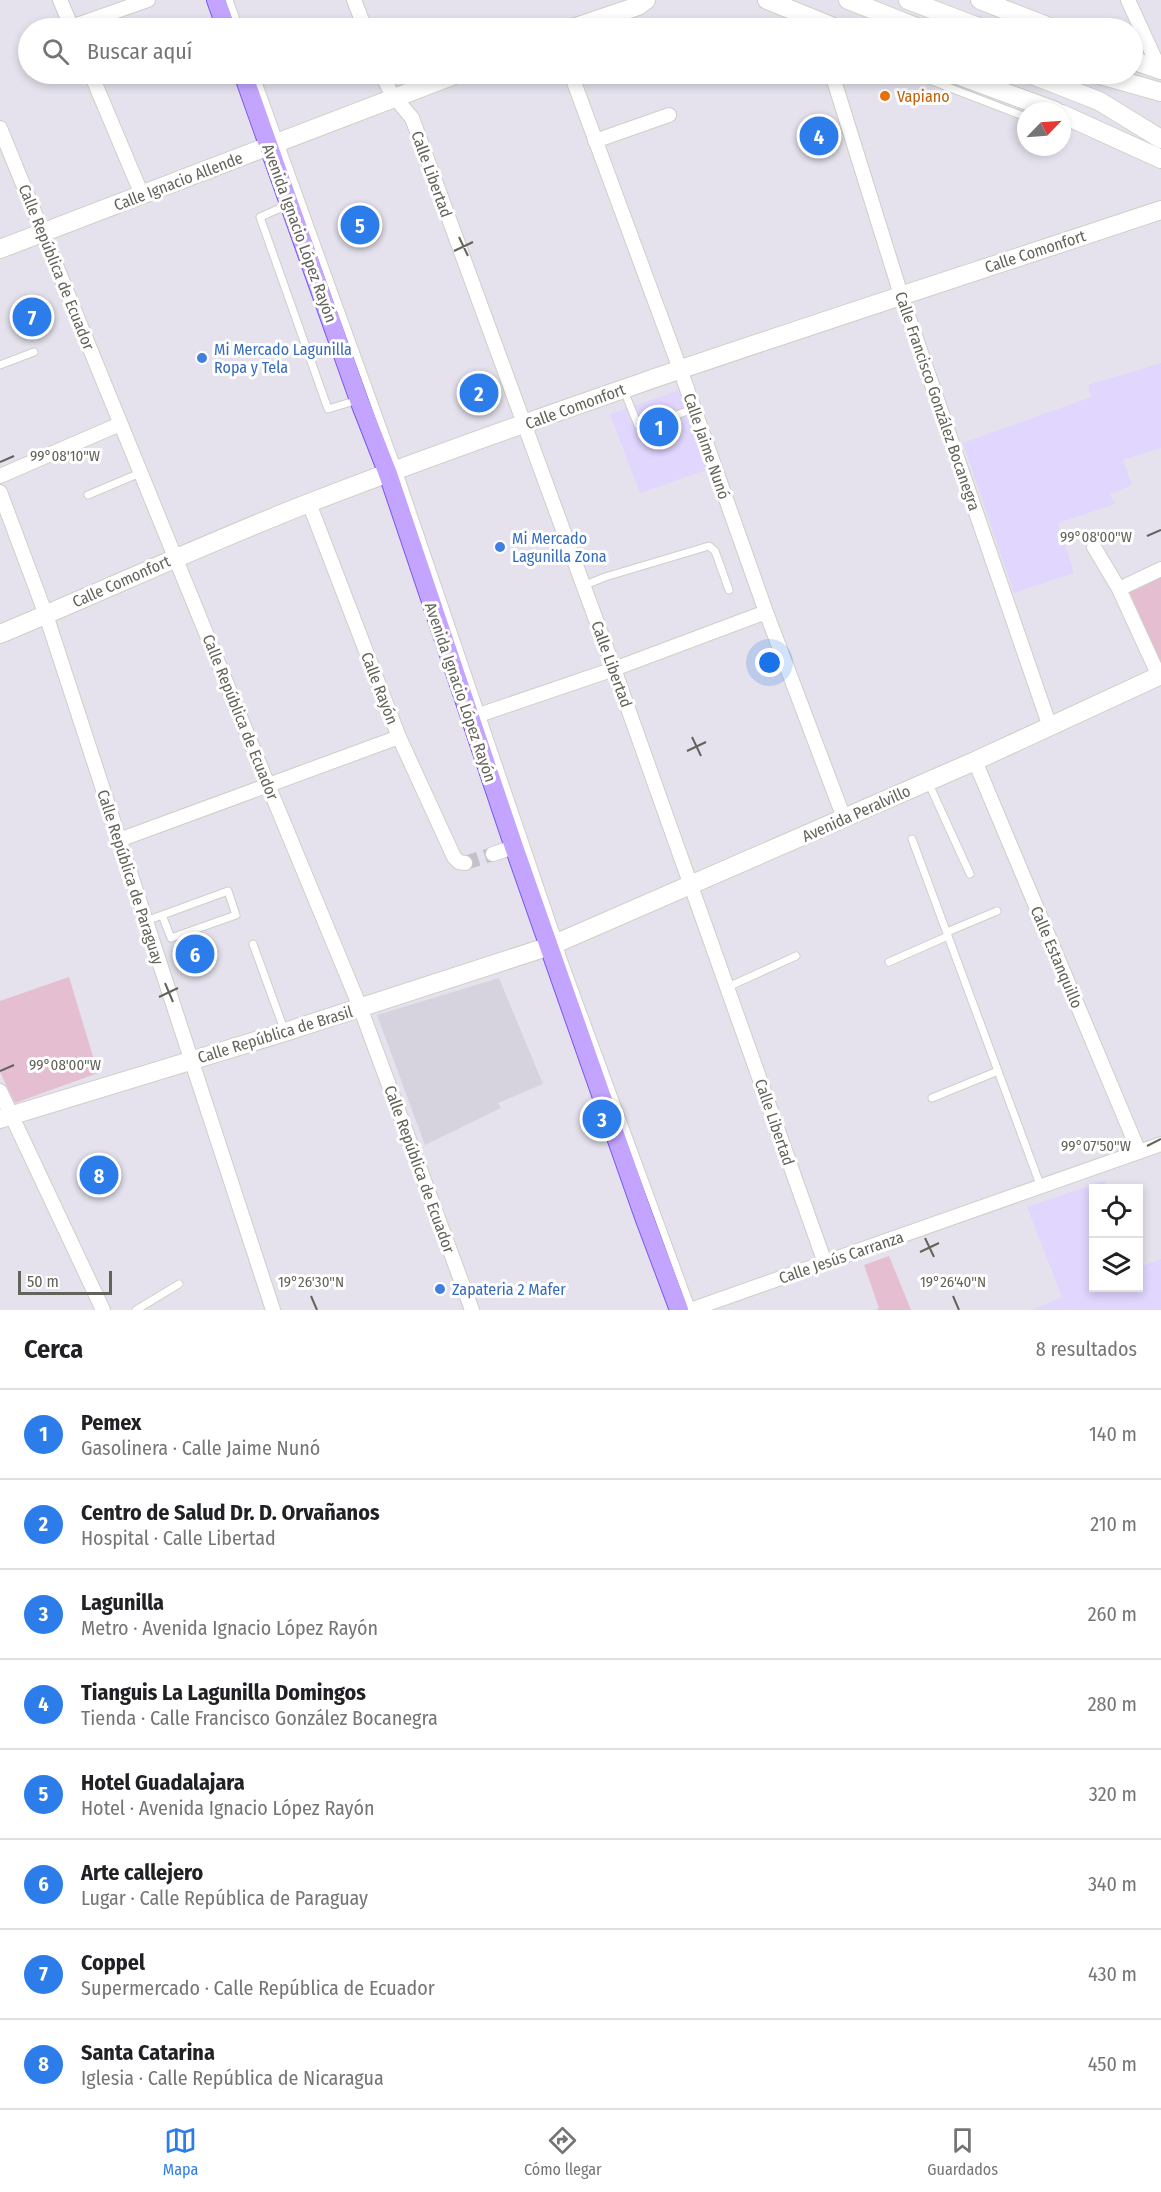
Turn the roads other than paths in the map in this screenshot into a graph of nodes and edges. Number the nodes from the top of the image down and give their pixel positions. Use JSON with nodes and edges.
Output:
{"nodes":[{"id":1,"x":60,"y":0,"type":"edge"},
{"id":2,"x":148,"y":0,"type":"edge"},
{"id":3,"x":216,"y":0,"type":"edge"},
{"id":4,"x":229,"y":0,"type":"edge"},
{"id":5,"x":354,"y":0,"type":"edge"},
{"id":6,"x":646,"y":0,"type":"edge"},
{"id":7,"x":767,"y":0,"type":"edge"},
{"id":8,"x":848,"y":0,"type":"edge"},
{"id":9,"x":908,"y":0,"type":"edge"},
{"id":10,"x":980,"y":0,"type":"edge"},
{"id":11,"x":1128,"y":0,"type":"edge"},
{"id":12,"x":68,"y":18,"type":"edge"},
{"id":13,"x":99,"y":18,"type":"edge"},
{"id":14,"x":222,"y":18,"type":"edge"},
{"id":15,"x":235,"y":18,"type":"edge"},
{"id":16,"x":361,"y":18,"type":"edge"},
{"id":17,"x":603,"y":18,"type":"edge"},
{"id":18,"x":802,"y":18,"type":"edge"},
{"id":19,"x":893,"y":18,"type":"edge"},
{"id":20,"x":955,"y":18,"type":"edge"},
{"id":21,"x":1026,"y":18,"type":"edge"},
{"id":22,"x":1136,"y":18,"type":"edge"},
{"id":23,"x":1143,"y":32,"type":"edge"},
{"id":24,"x":1143,"y":64,"type":"edge"},
{"id":25,"x":1161,"y":70,"type":"edge"},
{"id":26,"x":95,"y":84,"type":"edge"},
{"id":27,"x":248,"y":84,"type":"edge"},
{"id":28,"x":258,"y":84,"type":"edge"},
{"id":29,"x":386,"y":84,"type":"edge"},
{"id":30,"x":431,"y":84,"type":"edge"},
{"id":31,"x":575,"y":84,"type":"edge"},
{"id":32,"x":835,"y":84,"type":"edge"},
{"id":33,"x":940,"y":84,"type":"edge"},
{"id":34,"x":982,"y":84,"type":"edge"},
{"id":35,"x":1056,"y":84,"type":"edge"},
{"id":36,"x":1133,"y":84,"type":"edge"},
{"id":37,"x":1161,"y":92,"type":"edge"},
{"id":38,"x":395,"y":98,"type":"junction"},
{"id":39,"x":1030,"y":102,"type":"edge"},
{"id":40,"x":1017,"y":114,"type":"edge"},
{"id":41,"x":669,"y":115,"type":"dead end"},
{"id":42,"x":1071,"y":118,"type":"edge"},
{"id":43,"x":0,"y":128,"type":"edge"},
{"id":44,"x":1161,"y":139,"type":"edge"},
{"id":45,"x":595,"y":141,"type":"junction"},
{"id":46,"x":275,"y":144,"type":"junction"},
{"id":47,"x":1161,"y":159,"type":"edge"},
{"id":48,"x":142,"y":195,"type":"junction"},
{"id":49,"x":290,"y":204,"type":"junction"},
{"id":50,"x":1161,"y":210,"type":"edge"},
{"id":51,"x":43,"y":234,"type":"junction"},
{"id":52,"x":0,"y":249,"type":"edge"},
{"id":53,"x":901,"y":296,"type":"junction"},
{"id":54,"x":34,"y":352,"type":"dead end"},
{"id":55,"x":0,"y":365,"type":"edge"},
{"id":56,"x":680,"y":369,"type":"junction"},
{"id":57,"x":623,"y":389,"type":"junction"},
{"id":58,"x":359,"y":400,"type":"junction"},
{"id":59,"x":693,"y":409,"type":"junction"},
{"id":60,"x":665,"y":419,"type":"dead end"},
{"id":61,"x":120,"y":424,"type":"junction"},
{"id":62,"x":523,"y":424,"type":"junction"},
{"id":63,"x":649,"y":425,"type":"dead end"},
{"id":64,"x":393,"y":472,"type":"junction"},
{"id":65,"x":141,"y":473,"type":"junction"},
{"id":66,"x":0,"y":476,"type":"edge"},
{"id":67,"x":0,"y":492,"type":"edge"},
{"id":68,"x":88,"y":495,"type":"dead end"},
{"id":69,"x":309,"y":503,"type":"junction"},
{"id":70,"x":1094,"y":547,"type":"dead end"},
{"id":71,"x":176,"y":557,"type":"junction"},
{"id":72,"x":1161,"y":569,"type":"edge"},
{"id":73,"x":583,"y":586,"type":"junction"},
{"id":74,"x":1119,"y":589,"type":"junction"},
{"id":75,"x":729,"y":590,"type":"dead end"},
{"id":76,"x":766,"y":612,"type":"junction"},
{"id":77,"x":46,"y":615,"type":"junction"},
{"id":78,"x":0,"y":634,"type":"edge"},
{"id":79,"x":614,"y":669,"type":"junction"},
{"id":80,"x":1160,"y":676,"type":"edge"},
{"id":81,"x":476,"y":716,"type":"junction"},
{"id":82,"x":1050,"y":727,"type":"junction"},
{"id":83,"x":399,"y":737,"type":"junction"},
{"id":84,"x":975,"y":761,"type":"junction"},
{"id":85,"x":928,"y":782,"type":"junction"},
{"id":86,"x":268,"y":784,"type":"junction"},
{"id":87,"x":844,"y":818,"type":"junction"},
{"id":88,"x":912,"y":839,"type":"dead end"},
{"id":89,"x":119,"y":840,"type":"junction"},
{"id":90,"x":514,"y":847,"type":"junction"},
{"id":91,"x":493,"y":854,"type":"tunnel mouth"},
{"id":92,"x":465,"y":863,"type":"dead end"},
{"id":93,"x":970,"y":874,"type":"dead end"},
{"id":94,"x":690,"y":885,"type":"junction"},
{"id":95,"x":998,"y":911,"type":"dead end"},
{"id":96,"x":162,"y":915,"type":"junction"},
{"id":97,"x":146,"y":921,"type":"junction"},
{"id":98,"x":947,"y":934,"type":"junction"},
{"id":99,"x":253,"y":944,"type":"dead end"},
{"id":100,"x":555,"y":945,"type":"junction"},
{"id":101,"x":796,"y":956,"type":"dead end"},
{"id":102,"x":889,"y":962,"type":"dead end"},
{"id":103,"x":728,"y":987,"type":"junction"},
{"id":104,"x":360,"y":1007,"type":"junction"},
{"id":105,"x":285,"y":1032,"type":"junction"},
{"id":106,"x":191,"y":1060,"type":"junction"},
{"id":107,"x":998,"y":1071,"type":"junction"},
{"id":108,"x":0,"y":1091,"type":"edge"},
{"id":109,"x":932,"y":1098,"type":"dead end"},
{"id":110,"x":6,"y":1118,"type":"edge"},
{"id":111,"x":1161,"y":1144,"type":"edge"},
{"id":112,"x":1139,"y":1152,"type":"junction"},
{"id":113,"x":1041,"y":1187,"type":"junction"},
{"id":114,"x":825,"y":1263,"type":"junction"},
{"id":115,"x":178,"y":1284,"type":"dead end"},
{"id":116,"x":103,"y":1310,"type":"edge"},
{"id":117,"x":136,"y":1310,"type":"edge"},
{"id":118,"x":273,"y":1310,"type":"edge"},
{"id":119,"x":472,"y":1310,"type":"edge"},
{"id":120,"x":679,"y":1310,"type":"edge"},
{"id":121,"x":691,"y":1310,"type":"edge"}],
"edges":[{"from":1,"to":12,"type":"street"},
{"from":2,"to":13,"type":"street"},
{"from":3,"to":14,"type":"main road"},
{"from":4,"to":15,"type":"lane"},
{"from":5,"to":16,"type":"street"},
{"from":6,"to":17,"type":"street"},
{"from":7,"to":18,"type":"street"},
{"from":8,"to":19,"type":"street"},
{"from":9,"to":20,"type":"street"},
{"from":10,"to":21,"type":"street"},
{"from":11,"to":22,"type":"street"},
{"from":23,"to":25,"type":"street"},
{"from":24,"to":25,"type":"street"},
{"from":26,"to":48,"type":"street"},
{"from":27,"to":46,"type":"main road","name":"Avenida Ignacio López Rayón"},
{"from":28,"to":46,"type":"lane"},
{"from":29,"to":38,"type":"street","name":"Calle Libertad"},
{"from":30,"to":38,"type":"street","name":"Calle Ignacio Allende"},
{"from":31,"to":45,"type":"street","name":"Calle Jaime Nunó"},
{"from":32,"to":53,"type":"street","name":"Calle Francisco González Bocanegra"},
{"from":33,"to":40,"type":"lane"},
{"from":34,"to":39,"type":"street"},
{"from":35,"to":44,"type":"street"},
{"from":36,"to":37,"type":"street"},
{"from":38,"to":46,"type":"street","name":"Calle Ignacio Allende"},
{"from":38,"to":62,"type":"street","name":"Calle Libertad"},
{"from":41,"to":45,"type":"street"},
{"from":42,"to":47,"type":"street"},
{"from":43,"to":51,"type":"street","name":"Calle República de Ecuador"},
{"from":45,"to":56,"type":"street","name":"Calle Jaime Nunó"},
{"from":46,"to":48,"type":"street","name":"Calle Ignacio Allende"},
{"from":46,"to":49,"type":"main road","name":"Avenida Ignacio López Rayón"},
{"from":46,"to":64,"type":"lane"},
{"from":48,"to":51,"type":"street","name":"Calle Ignacio Allende"},
{"from":49,"to":58,"type":"main road","name":"Avenida Ignacio López Rayón"},
{"from":49,"to":58,"type":"lane"},
{"from":50,"to":53,"type":"street","name":"Calle Comonfort"},
{"from":51,"to":52,"type":"street","name":"Calle Ignacio Allende"},
{"from":51,"to":61,"type":"street","name":"Calle República de Ecuador"},
{"from":53,"to":56,"type":"street","name":"Calle Comonfort"},
{"from":53,"to":82,"type":"street","name":"Calle Francisco González Bocanegra"},
{"from":54,"to":55,"type":"lane"},
{"from":56,"to":57,"type":"street","name":"Calle Comonfort"},
{"from":56,"to":59,"type":"street","name":"Calle Jaime Nunó"},
{"from":57,"to":62,"type":"street","name":"Calle Comonfort"},
{"from":57,"to":63,"type":"lane"},
{"from":58,"to":64,"type":"main road","name":"Avenida Ignacio López Rayón"},
{"from":59,"to":60,"type":"lane"},
{"from":59,"to":76,"type":"street","name":"Calle Jaime Nunó"},
{"from":61,"to":65,"type":"street","name":"Calle República de Ecuador"},
{"from":61,"to":66,"type":"street"},
{"from":62,"to":64,"type":"street","name":"Calle Comonfort"},
{"from":62,"to":73,"type":"street","name":"Calle Libertad"},
{"from":64,"to":69,"type":"street","name":"Calle Comonfort"},
{"from":64,"to":81,"type":"main road","name":"Avenida Ignacio López Rayón"},
{"from":65,"to":68,"type":"lane"},
{"from":65,"to":71,"type":"street","name":"Calle República de Ecuador"},
{"from":67,"to":77,"type":"street","name":"Calle República de Paraguay"},
{"from":69,"to":71,"type":"street","name":"Calle Comonfort"},
{"from":69,"to":83,"type":"street","name":"Calle Rayón"},
{"from":70,"to":74,"type":"street"},
{"from":71,"to":77,"type":"street","name":"Calle Comonfort"},
{"from":71,"to":86,"type":"street","name":"Calle República de Ecuador"},
{"from":72,"to":74,"type":"street"},
{"from":73,"to":75,"type":"lane"},
{"from":73,"to":79,"type":"street","name":"Calle Libertad"},
{"from":74,"to":80,"type":"street"},
{"from":76,"to":79,"type":"street"},
{"from":76,"to":87,"type":"street","name":"Calle Jaime Nunó"},
{"from":77,"to":78,"type":"street","name":"Calle Comonfort"},
{"from":77,"to":89,"type":"street","name":"Calle República de Paraguay"},
{"from":79,"to":81,"type":"street"},
{"from":79,"to":94,"type":"street","name":"Calle Libertad"},
{"from":80,"to":82,"type":"street","name":"Avenida Peralvillo"},
{"from":81,"to":90,"type":"main road","name":"Avenida Ignacio López Rayón"},
{"from":81,"to":100,"type":"lane"},
{"from":82,"to":84,"type":"street","name":"Avenida Peralvillo"},
{"from":83,"to":86,"type":"street"},
{"from":83,"to":92,"type":"street","name":"Calle Rayón"},
{"from":84,"to":85,"type":"street","name":"Avenida Peralvillo"},
{"from":84,"to":112,"type":"street","name":"Calle Estanquillo"},
{"from":85,"to":87,"type":"street","name":"Avenida Peralvillo"},
{"from":85,"to":93,"type":"lane"},
{"from":86,"to":89,"type":"street"},
{"from":86,"to":104,"type":"street","name":"Calle República de Ecuador"},
{"from":87,"to":94,"type":"street","name":"Avenida Peralvillo"},
{"from":88,"to":98,"type":"lane"},
{"from":89,"to":97,"type":"street","name":"Calle República de Paraguay"},
{"from":90,"to":91,"type":"street"},
{"from":90,"to":100,"type":"main road","name":"Avenida Ignacio López Rayón"},
{"from":94,"to":100,"type":"street","name":"Avenida Peralvillo"},
{"from":94,"to":103,"type":"street","name":"Calle Libertad"},
{"from":95,"to":98,"type":"lane"},
{"from":96,"to":96,"type":"lane"},
{"from":96,"to":97,"type":"lane"},
{"from":97,"to":106,"type":"street","name":"Calle República de Paraguay"},
{"from":98,"to":102,"type":"lane"},
{"from":98,"to":107,"type":"lane"},
{"from":99,"to":105,"type":"lane"},
{"from":100,"to":104,"type":"street","name":"Calle República de Brasil"},
{"from":100,"to":120,"type":"main road","name":"Avenida Ignacio López Rayón"},
{"from":100,"to":121,"type":"lane"},
{"from":101,"to":103,"type":"lane"},
{"from":103,"to":114,"type":"street","name":"Calle Libertad"},
{"from":104,"to":105,"type":"street","name":"Calle República de Brasil"},
{"from":104,"to":119,"type":"street","name":"Calle República de Ecuador"},
{"from":105,"to":106,"type":"street","name":"Calle República de Brasil"},
{"from":106,"to":110,"type":"street","name":"Calle República de Brasil"},
{"from":106,"to":118,"type":"street","name":"Calle República de Paraguay"},
{"from":107,"to":109,"type":"lane"},
{"from":107,"to":113,"type":"lane"},
{"from":108,"to":110,"type":"street"},
{"from":110,"to":116,"type":"street"},
{"from":111,"to":112,"type":"street","name":"Calle Jesús Carranza"},
{"from":112,"to":113,"type":"street","name":"Calle Jesús Carranza"},
{"from":113,"to":114,"type":"street","name":"Calle Jesús Carranza"},
{"from":114,"to":121,"type":"street","name":"Calle Jesús Carranza"},
{"from":115,"to":117,"type":"lane"}]}
